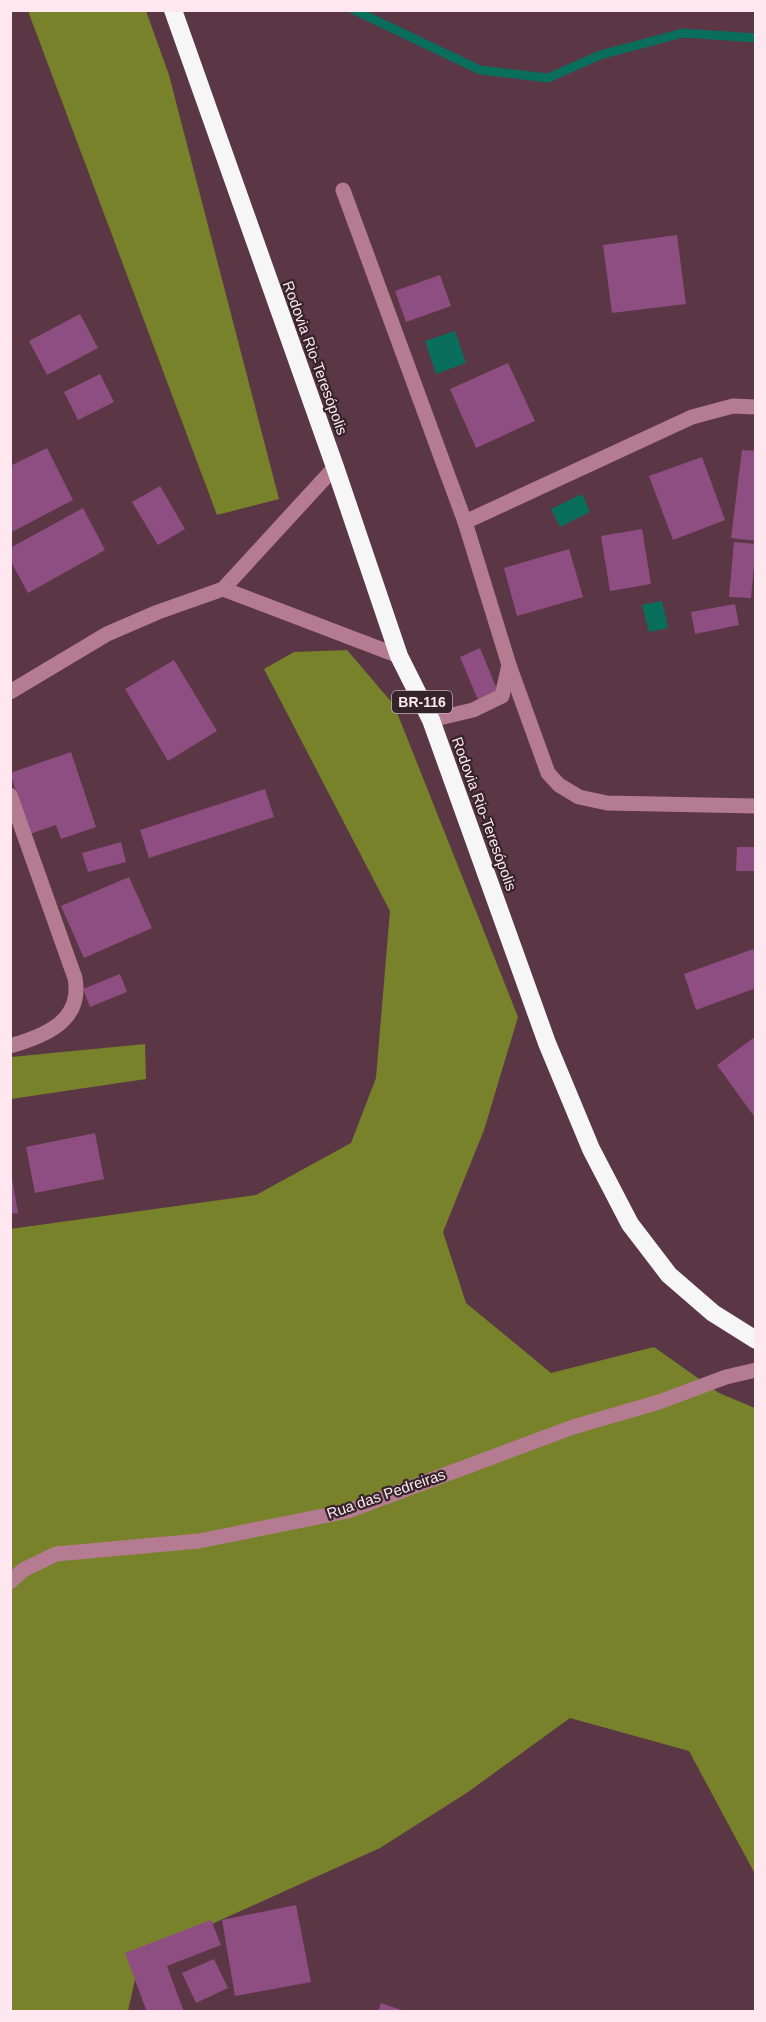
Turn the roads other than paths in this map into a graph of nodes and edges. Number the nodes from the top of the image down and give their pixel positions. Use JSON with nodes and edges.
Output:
{"nodes":[{"id":1,"x":173,"y":10,"type":"edge"},
{"id":2,"x":343,"y":190,"type":"dead end"},
{"id":3,"x":756,"y":407,"type":"edge"},
{"id":4,"x":335,"y":467,"type":"junction"},
{"id":5,"x":465,"y":522,"type":"junction"},
{"id":6,"x":223,"y":589,"type":"junction"},
{"id":7,"x":399,"y":656,"type":"junction"},
{"id":8,"x":509,"y":665,"type":"junction"},
{"id":9,"x":10,"y":692,"type":"edge"},
{"id":10,"x":431,"y":720,"type":"junction"},
{"id":11,"x":10,"y":795,"type":"edge"},
{"id":12,"x":756,"y":806,"type":"edge"},
{"id":13,"x":10,"y":1046,"type":"edge"},
{"id":14,"x":756,"y":1340,"type":"edge"},
{"id":15,"x":756,"y":1370,"type":"edge"},
{"id":16,"x":10,"y":1582,"type":"edge"}],
"edges":[{"from":1,"to":4,"type":"highway","name":"Rodovia Rio-Teresópolis","number":"BR-116"},
{"from":2,"to":5,"type":"street"},
{"from":3,"to":5,"type":"street"},
{"from":4,"to":6,"type":"street"},
{"from":4,"to":7,"type":"highway","name":"Rodovia Rio-Teresópolis","number":"BR-116"},
{"from":5,"to":8,"type":"street"},
{"from":6,"to":7,"type":"street"},
{"from":6,"to":9,"type":"street"},
{"from":7,"to":10,"type":"highway","name":"Rodovia Rio-Teresópolis","number":"BR-116"},
{"from":8,"to":10,"type":"street"},
{"from":8,"to":12,"type":"street"},
{"from":10,"to":14,"type":"highway","name":"Rodovia Rio-Teresópolis","number":"BR-116"},
{"from":11,"to":13,"type":"street"},
{"from":15,"to":16,"type":"street","name":"Rua das Pedreiras"}]}
